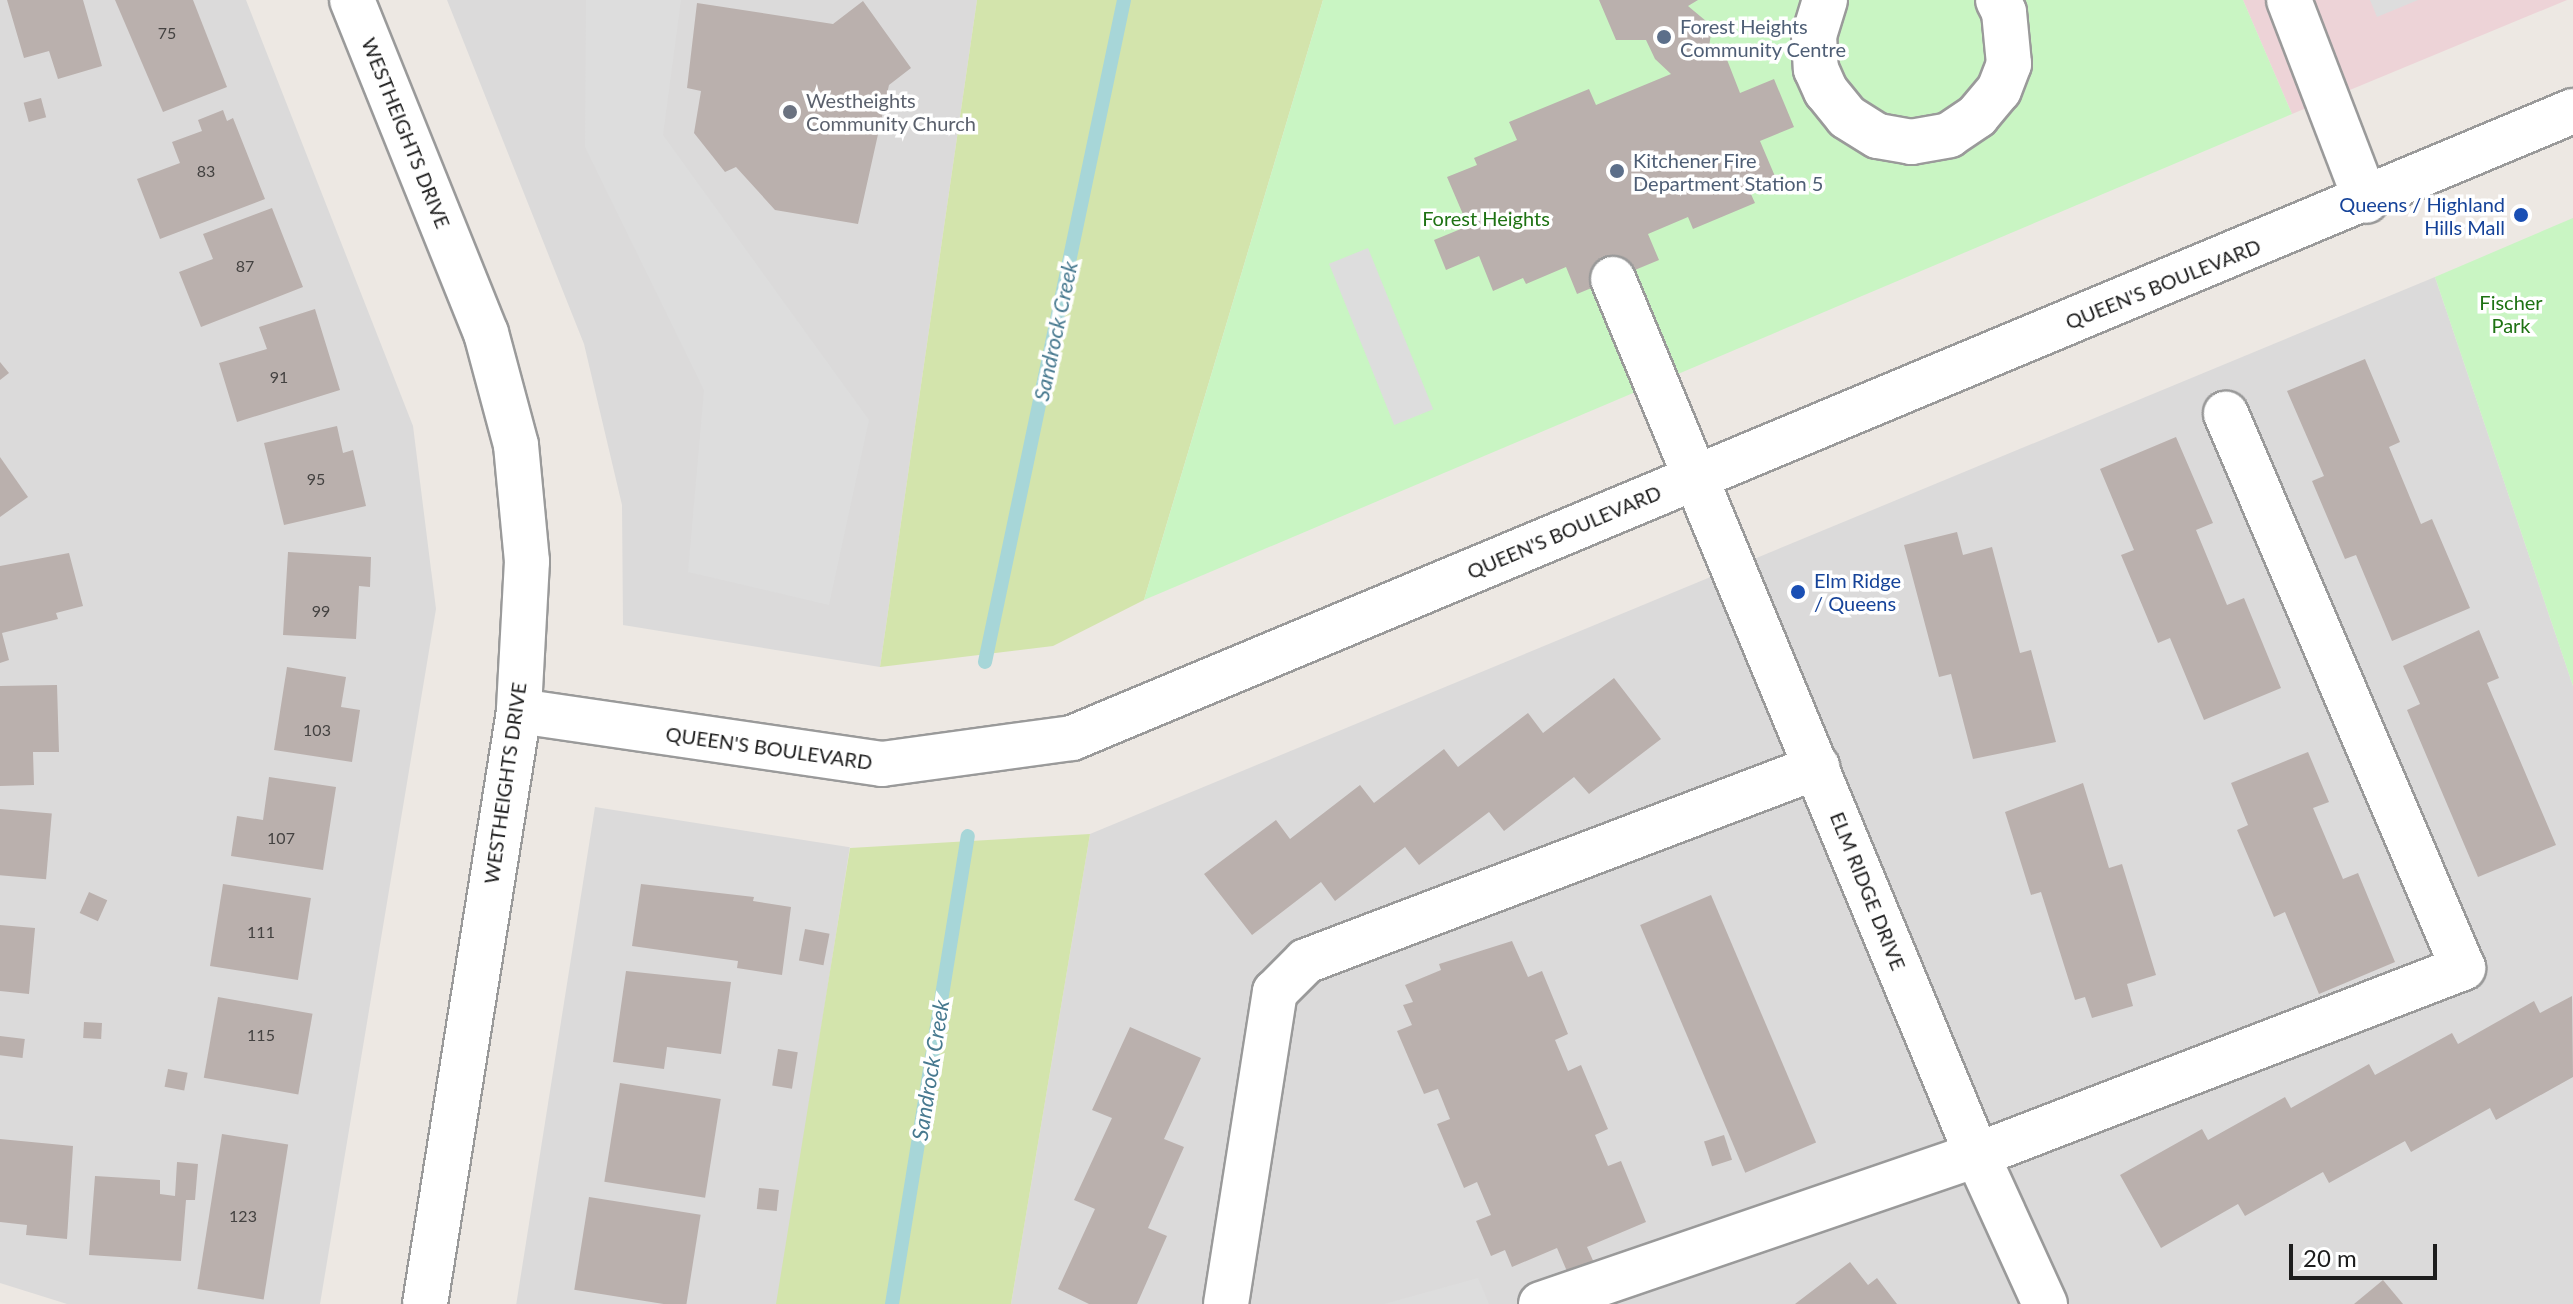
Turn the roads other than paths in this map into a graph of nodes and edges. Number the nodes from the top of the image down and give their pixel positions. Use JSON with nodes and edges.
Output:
{"nodes":[{"id":1,"x":352,"y":0,"type":"edge"},
{"id":2,"x":1825,"y":0,"type":"edge"},
{"id":3,"x":2289,"y":0,"type":"edge"},
{"id":4,"x":2011,"y":4,"type":"edge"},
{"id":5,"x":2573,"y":111,"type":"edge"},
{"id":6,"x":2366,"y":201,"type":"junction"},
{"id":7,"x":1613,"y":279,"type":"dead end"},
{"id":8,"x":2226,"y":414,"type":"dead end"},
{"id":9,"x":1697,"y":476,"type":"junction"},
{"id":10,"x":519,"y":711,"type":"junction"},
{"id":11,"x":1817,"y":767,"type":"junction"},
{"id":12,"x":1977,"y":1155,"type":"junction"},
{"id":13,"x":425,"y":1304,"type":"edge"},
{"id":14,"x":1226,"y":1304,"type":"edge"},
{"id":15,"x":1541,"y":1304,"type":"edge"},
{"id":16,"x":2045,"y":1304,"type":"edge"}],
"edges":[{"from":1,"to":10,"type":"street","name":"WESTHEIGHTS DRIVE"},
{"from":2,"to":4,"type":"street"},
{"from":3,"to":6,"type":"street"},
{"from":5,"to":6,"type":"street","name":"QUEEN'S BOULEVARD"},
{"from":6,"to":9,"type":"street","name":"QUEEN'S BOULEVARD"},
{"from":7,"to":9,"type":"street","name":"ELM RIDGE DRIVE"},
{"from":8,"to":12,"type":"street"},
{"from":9,"to":10,"type":"street","name":"QUEEN'S BOULEVARD"},
{"from":9,"to":11,"type":"street","name":"ELM RIDGE DRIVE"},
{"from":10,"to":13,"type":"street","name":"WESTHEIGHTS DRIVE"},
{"from":11,"to":12,"type":"street","name":"ELM RIDGE DRIVE"},
{"from":11,"to":14,"type":"street"},
{"from":12,"to":15,"type":"street"},
{"from":12,"to":16,"type":"street","name":"ELM RIDGE DRIVE"}]}
